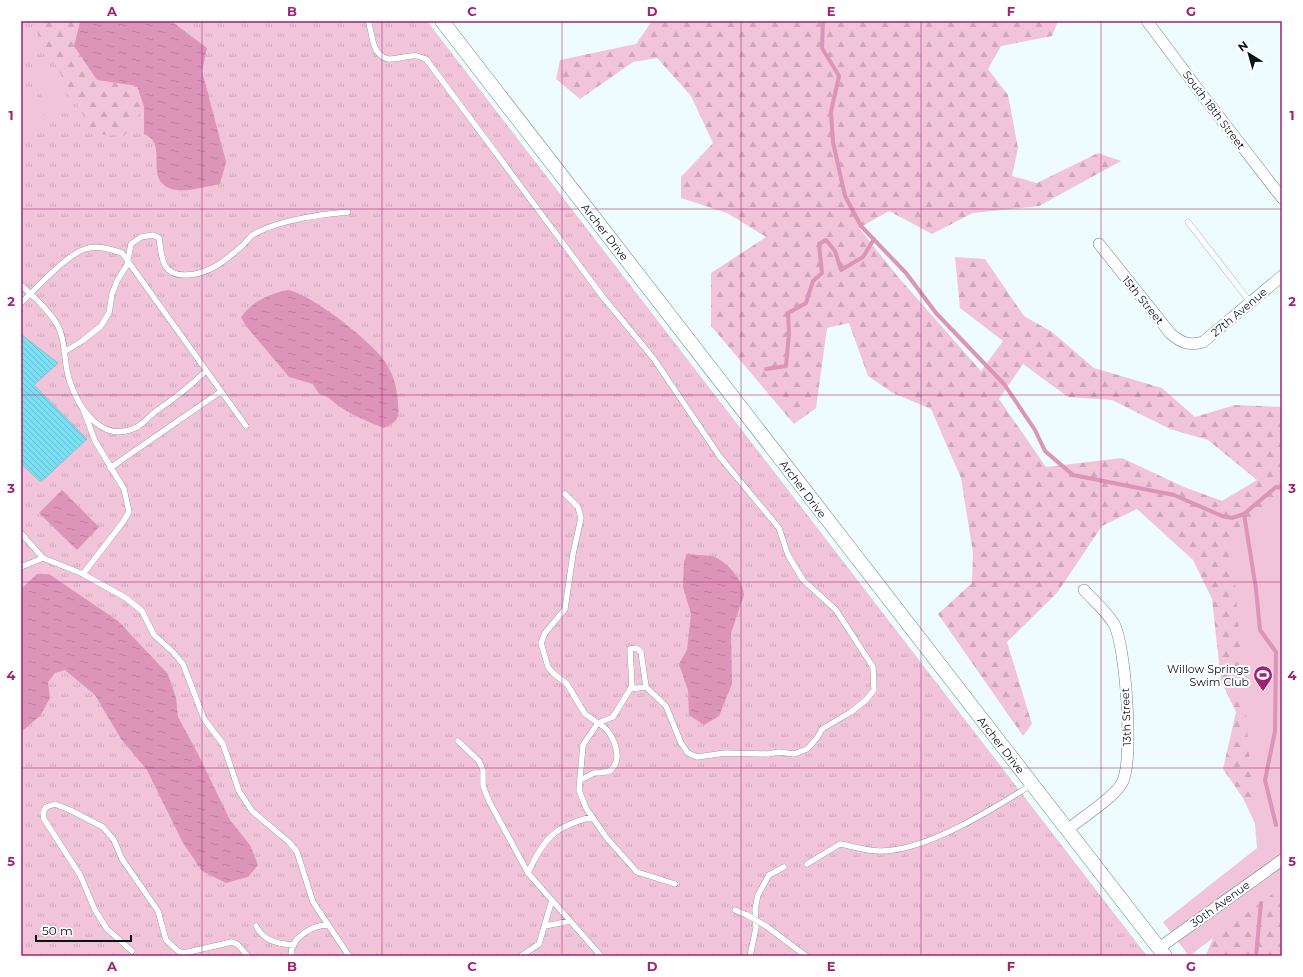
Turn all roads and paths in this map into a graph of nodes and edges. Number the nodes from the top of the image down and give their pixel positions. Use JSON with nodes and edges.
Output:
{"nodes":[{"id":1,"x":368,"y":21,"type":"edge"},
{"id":2,"x":442,"y":21,"type":"edge"},
{"id":3,"x":1148,"y":21,"type":"edge"},
{"id":4,"x":1282,"y":198,"type":"edge"},
{"id":5,"x":348,"y":212,"type":"dead end"},
{"id":6,"x":1188,"y":222,"type":"dead end"},
{"id":7,"x":1098,"y":244,"type":"dead end"},
{"id":8,"x":128,"y":260,"type":"junction"},
{"id":9,"x":1282,"y":276,"type":"edge"},
{"id":10,"x":21,"y":285,"type":"edge"},
{"id":11,"x":31,"y":294,"type":"junction"},
{"id":12,"x":21,"y":303,"type":"edge"},
{"id":13,"x":1251,"y":303,"type":"junction"},
{"id":14,"x":1194,"y":345,"type":"joint"},
{"id":15,"x":64,"y":352,"type":"junction"},
{"id":16,"x":206,"y":371,"type":"junction"},
{"id":17,"x":220,"y":392,"type":"junction"},
{"id":18,"x":83,"y":409,"type":"junction"},
{"id":19,"x":246,"y":426,"type":"dead end"},
{"id":20,"x":110,"y":468,"type":"junction"},
{"id":21,"x":565,"y":494,"type":"dead end"},
{"id":22,"x":21,"y":533,"type":"edge"},
{"id":23,"x":43,"y":558,"type":"junction"},
{"id":24,"x":21,"y":567,"type":"edge"},
{"id":25,"x":83,"y":574,"type":"junction"},
{"id":26,"x":1084,"y":590,"type":"dead end"},
{"id":27,"x":646,"y":686,"type":"junction"},
{"id":28,"x":630,"y":688,"type":"junction"},
{"id":29,"x":598,"y":724,"type":"junction"},
{"id":30,"x":458,"y":741,"type":"dead end"},
{"id":31,"x":580,"y":780,"type":"junction"},
{"id":32,"x":1031,"y":785,"type":"junction"},
{"id":33,"x":592,"y":817,"type":"junction"},
{"id":34,"x":1067,"y":830,"type":"junction"},
{"id":35,"x":1282,"y":860,"type":"edge"},
{"id":36,"x":807,"y":864,"type":"dead end"},
{"id":37,"x":784,"y":867,"type":"dead end"},
{"id":38,"x":528,"y":873,"type":"junction"},
{"id":39,"x":675,"y":884,"type":"dead end"},
{"id":40,"x":552,"y":900,"type":"junction"},
{"id":41,"x":735,"y":910,"type":"dead end"},
{"id":42,"x":570,"y":921,"type":"junction"},
{"id":43,"x":328,"y":925,"type":"junction"},
{"id":44,"x":256,"y":926,"type":"dead end"},
{"id":45,"x":545,"y":926,"type":"junction"},
{"id":46,"x":294,"y":945,"type":"junction"},
{"id":47,"x":132,"y":951,"type":"dead end"},
{"id":48,"x":1162,"y":952,"type":"edge"},
{"id":49,"x":248,"y":956,"type":"edge"},
{"id":50,"x":291,"y":956,"type":"edge"},
{"id":51,"x":349,"y":956,"type":"edge"},
{"id":52,"x":521,"y":956,"type":"edge"},
{"id":53,"x":601,"y":956,"type":"edge"},
{"id":54,"x":750,"y":956,"type":"edge"},
{"id":55,"x":806,"y":956,"type":"edge"}],
"edges":[{"from":1,"to":27,"type":"lane"},
{"from":2,"to":32,"type":"street","name":"Archer Drive"},
{"from":3,"to":4,"type":"street","name":"South 18th Street"},
{"from":5,"to":8,"type":"lane"},
{"from":6,"to":13,"type":"lane"},
{"from":7,"to":14,"type":"street","name":"15th Street"},
{"from":8,"to":11,"type":"lane"},
{"from":8,"to":15,"type":"lane"},
{"from":8,"to":16,"type":"lane"},
{"from":9,"to":13,"type":"street","name":"27th Avenue"},
{"from":10,"to":11,"type":"lane"},
{"from":11,"to":12,"type":"lane"},
{"from":11,"to":15,"type":"lane"},
{"from":13,"to":14,"type":"street","name":"27th Avenue"},
{"from":15,"to":18,"type":"lane"},
{"from":16,"to":17,"type":"lane"},
{"from":16,"to":18,"type":"lane"},
{"from":17,"to":19,"type":"lane"},
{"from":17,"to":20,"type":"lane"},
{"from":18,"to":20,"type":"lane"},
{"from":20,"to":25,"type":"lane"},
{"from":21,"to":29,"type":"lane"},
{"from":22,"to":23,"type":"lane"},
{"from":23,"to":24,"type":"lane"},
{"from":23,"to":25,"type":"lane"},
{"from":25,"to":43,"type":"lane"},
{"from":26,"to":34,"type":"street","name":"13th Street"},
{"from":27,"to":28,"type":"lane"},
{"from":27,"to":28,"type":"lane"},
{"from":28,"to":29,"type":"lane"},
{"from":29,"to":31,"type":"lane"},
{"from":29,"to":31,"type":"lane"},
{"from":30,"to":38,"type":"lane"},
{"from":31,"to":33,"type":"lane"},
{"from":32,"to":34,"type":"street","name":"Archer Drive"},
{"from":32,"to":36,"type":"lane"},
{"from":33,"to":38,"type":"lane"},
{"from":33,"to":39,"type":"lane"},
{"from":34,"to":48,"type":"street","name":"Archer Drive"},
{"from":35,"to":48,"type":"street","name":"30th Avenue"},
{"from":37,"to":54,"type":"lane"},
{"from":38,"to":40,"type":"lane"},
{"from":40,"to":42,"type":"lane"},
{"from":40,"to":45,"type":"lane"},
{"from":41,"to":55,"type":"lane","bridge":true},
{"from":42,"to":45,"type":"lane"},
{"from":42,"to":53,"type":"lane"},
{"from":43,"to":46,"type":"lane"},
{"from":43,"to":51,"type":"lane"},
{"from":44,"to":46,"type":"lane"},
{"from":45,"to":52,"type":"lane"},
{"from":46,"to":50,"type":"lane"},
{"from":47,"to":49,"type":"lane"}]}
